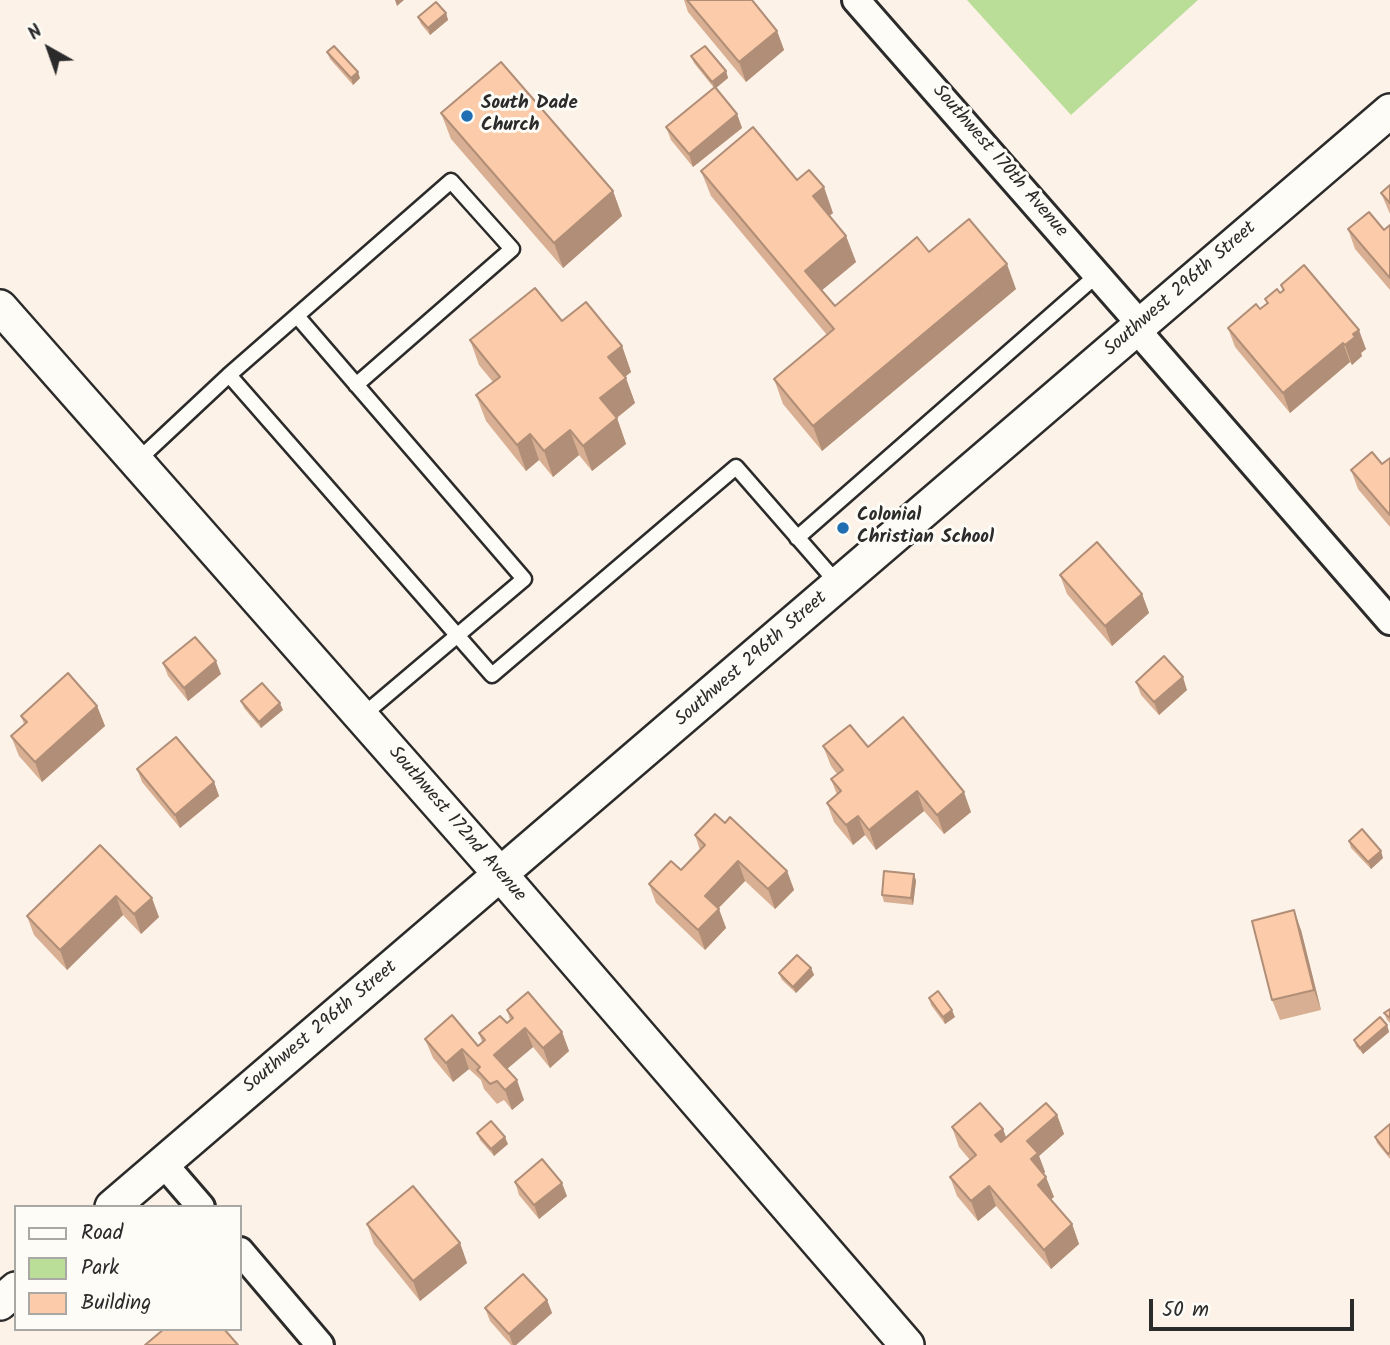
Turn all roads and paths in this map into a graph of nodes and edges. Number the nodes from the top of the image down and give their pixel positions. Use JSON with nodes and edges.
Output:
{"nodes":[{"id":1,"x":856,"y":0,"type":"edge"},
{"id":2,"x":1390,"y":111,"type":"edge"},
{"id":3,"x":1097,"y":275,"type":"junction"},
{"id":4,"x":0,"y":307,"type":"edge"},
{"id":5,"x":297,"y":316,"type":"junction"},
{"id":6,"x":1138,"y":327,"type":"junction"},
{"id":7,"x":229,"y":376,"type":"junction"},
{"id":8,"x":356,"y":385,"type":"junction"},
{"id":9,"x":136,"y":462,"type":"junction"},
{"id":10,"x":797,"y":538,"type":"junction"},
{"id":11,"x":839,"y":585,"type":"junction"},
{"id":12,"x":1390,"y":621,"type":"edge"},
{"id":13,"x":458,"y":635,"type":"junction"},
{"id":14,"x":360,"y":717,"type":"junction"},
{"id":15,"x":501,"y":875,"type":"junction"},
{"id":16,"x":163,"y":1163,"type":"junction"},
{"id":17,"x":114,"y":1205,"type":"edge"},
{"id":18,"x":199,"y":1205,"type":"edge"},
{"id":19,"x":242,"y":1253,"type":"edge"},
{"id":20,"x":14,"y":1291,"type":"edge"},
{"id":21,"x":0,"y":1303,"type":"edge"},
{"id":22,"x":320,"y":1345,"type":"edge"},
{"id":23,"x":907,"y":1345,"type":"edge"}],
"edges":[{"from":1,"to":3,"type":"street","name":"Southwest 170th Avenue"},
{"from":2,"to":6,"type":"street","name":"Southwest 296th Street"},
{"from":3,"to":6,"type":"street","name":"Southwest 170th Avenue"},
{"from":3,"to":10,"type":"lane"},
{"from":4,"to":9,"type":"street","name":"Southwest 172nd Avenue"},
{"from":5,"to":7,"type":"lane"},
{"from":5,"to":8,"type":"lane"},
{"from":5,"to":8,"type":"lane"},
{"from":6,"to":11,"type":"street","name":"Southwest 296th Street"},
{"from":6,"to":12,"type":"street","name":"Southwest 170th Avenue"},
{"from":7,"to":9,"type":"lane"},
{"from":7,"to":13,"type":"lane"},
{"from":8,"to":13,"type":"lane"},
{"from":9,"to":14,"type":"street","name":"Southwest 172nd Avenue"},
{"from":10,"to":11,"type":"lane"},
{"from":10,"to":13,"type":"lane"},
{"from":11,"to":15,"type":"street","name":"Southwest 296th Street"},
{"from":13,"to":14,"type":"lane"},
{"from":14,"to":15,"type":"street","name":"Southwest 172nd Avenue"},
{"from":15,"to":16,"type":"street","name":"Southwest 296th Street"},
{"from":15,"to":23,"type":"street","name":"Southwest 172nd Avenue"},
{"from":16,"to":17,"type":"street","name":"Southwest 296th Street"},
{"from":16,"to":18,"type":"street"},
{"from":19,"to":22,"type":"street"},
{"from":20,"to":21,"type":"street"}]}
